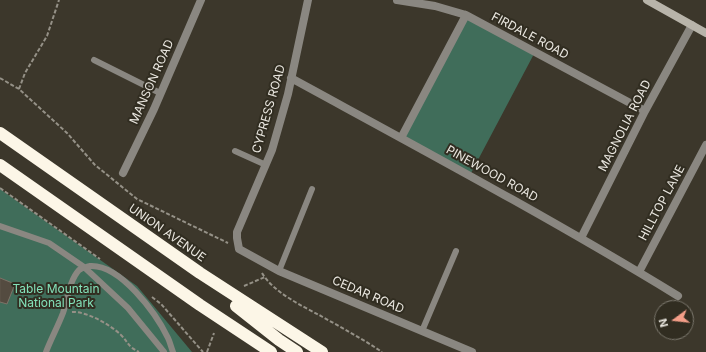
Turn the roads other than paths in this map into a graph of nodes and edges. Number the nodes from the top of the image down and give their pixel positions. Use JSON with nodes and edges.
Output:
{"nodes":[{"id":1,"x":201,"y":0,"type":"edge"},
{"id":2,"x":308,"y":0,"type":"edge"},
{"id":3,"x":397,"y":0,"type":"edge"},
{"id":4,"x":647,"y":0,"type":"edge"},
{"id":5,"x":466,"y":15,"type":"junction"},
{"id":6,"x":692,"y":26,"type":"junction"},
{"id":7,"x":706,"y":33,"type":"edge"},
{"id":8,"x":94,"y":60,"type":"dead end"},
{"id":9,"x":291,"y":78,"type":"junction"},
{"id":10,"x":160,"y":92,"type":"junction"},
{"id":11,"x":645,"y":111,"type":"junction"},
{"id":12,"x":0,"y":133,"type":"edge"},
{"id":13,"x":401,"y":138,"type":"junction"},
{"id":14,"x":706,"y":145,"type":"edge"},
{"id":15,"x":235,"y":151,"type":"dead end"},
{"id":16,"x":0,"y":165,"type":"edge"},
{"id":17,"x":266,"y":165,"type":"junction"},
{"id":18,"x":124,"y":173,"type":"dead end"},
{"id":19,"x":312,"y":189,"type":"dead end"},
{"id":20,"x":0,"y":226,"type":"edge"},
{"id":21,"x":581,"y":238,"type":"junction"},
{"id":22,"x":456,"y":251,"type":"dead end"},
{"id":23,"x":255,"y":258,"type":"joint"},
{"id":24,"x":84,"y":267,"type":"junction"},
{"id":25,"x":280,"y":271,"type":"junction"},
{"id":26,"x":639,"y":272,"type":"junction"},
{"id":27,"x":200,"y":273,"type":"junction"},
{"id":28,"x":678,"y":296,"type":"dead end"},
{"id":29,"x":422,"y":331,"type":"junction"},
{"id":30,"x":46,"y":352,"type":"edge"},
{"id":31,"x":164,"y":352,"type":"edge"},
{"id":32,"x":173,"y":352,"type":"edge"},
{"id":33,"x":271,"y":352,"type":"edge"},
{"id":34,"x":297,"y":352,"type":"edge"},
{"id":35,"x":322,"y":352,"type":"edge"},
{"id":36,"x":472,"y":352,"type":"edge"}],
"edges":[{"from":1,"to":10,"type":"street","name":"MANSON ROAD"},
{"from":2,"to":9,"type":"street","name":"CYPRESS ROAD"},
{"from":3,"to":5,"type":"street","name":"FIRDALE ROAD"},
{"from":4,"to":6,"type":"main road"},
{"from":5,"to":11,"type":"street","name":"FIRDALE ROAD"},
{"from":5,"to":13,"type":"street"},
{"from":6,"to":7,"type":"main road"},
{"from":6,"to":11,"type":"street","name":"MAGNOLIA ROAD"},
{"from":8,"to":10,"type":"lane"},
{"from":9,"to":13,"type":"street","name":"PINEWOOD ROAD"},
{"from":9,"to":17,"type":"street","name":"CYPRESS ROAD"},
{"from":10,"to":18,"type":"street","name":"MANSON ROAD"},
{"from":11,"to":21,"type":"street","name":"MAGNOLIA ROAD"},
{"from":12,"to":27,"type":"highway","name":"UNION AVENUE"},
{"from":13,"to":21,"type":"street","name":"PINEWOOD ROAD"},
{"from":14,"to":26,"type":"street","name":"HILLTOP LANE"},
{"from":15,"to":17,"type":"lane"},
{"from":16,"to":33,"type":"highway"},
{"from":17,"to":23,"type":"street","name":"CYPRESS ROAD"},
{"from":19,"to":25,"type":"lane"},
{"from":20,"to":24,"type":"lane"},
{"from":21,"to":26,"type":"street","name":"PINEWOOD ROAD"},
{"from":22,"to":29,"type":"lane"},
{"from":23,"to":25,"type":"street","name":"CEDAR ROAD"},
{"from":24,"to":30,"type":"lane"},
{"from":24,"to":31,"type":"lane"},
{"from":24,"to":32,"type":"lane"},
{"from":25,"to":29,"type":"street","name":"CEDAR ROAD"},
{"from":26,"to":28,"type":"street","name":"PINEWOOD ROAD"},
{"from":27,"to":34,"type":"highway"},
{"from":27,"to":35,"type":"highway","name":"UNION AVENUE"},
{"from":29,"to":36,"type":"street","name":"CEDAR ROAD"}]}
